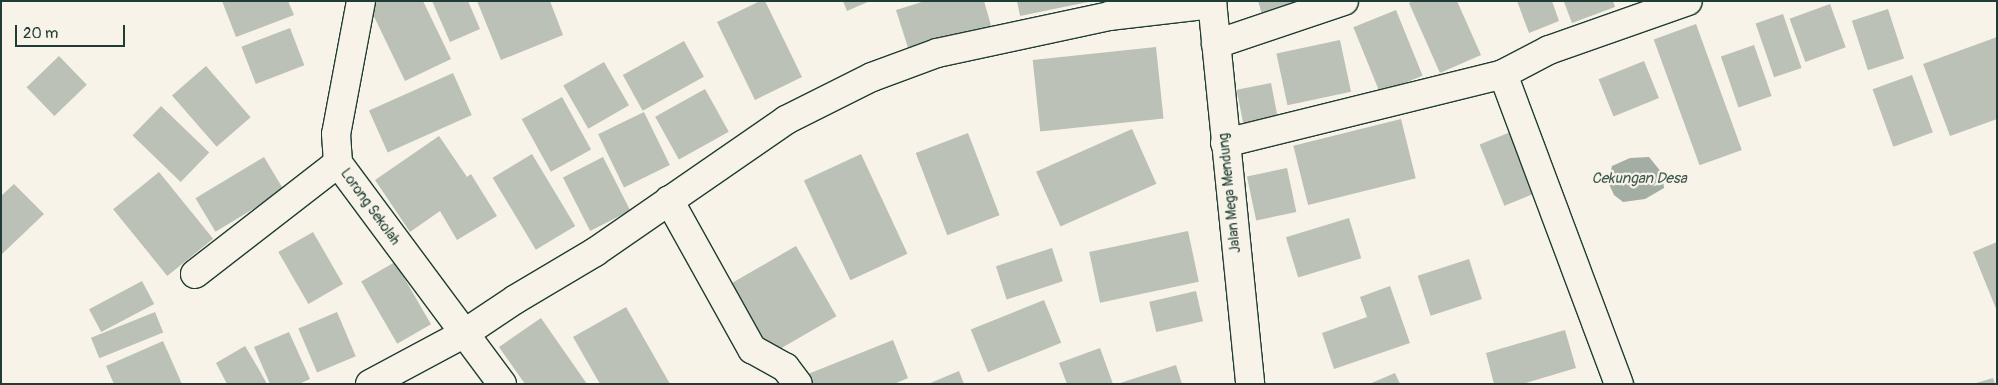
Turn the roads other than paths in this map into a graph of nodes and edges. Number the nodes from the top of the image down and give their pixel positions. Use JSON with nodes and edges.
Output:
{"nodes":[{"id":1,"x":361,"y":1,"type":"edge"},
{"id":2,"x":1344,"y":1,"type":"edge"},
{"id":3,"x":1688,"y":1,"type":"edge"},
{"id":4,"x":1212,"y":2,"type":"edge"},
{"id":5,"x":1216,"y":44,"type":"junction"},
{"id":6,"x":1503,"y":74,"type":"junction"},
{"id":7,"x":1225,"y":143,"type":"junction"},
{"id":8,"x":338,"y":163,"type":"junction"},
{"id":9,"x":669,"y":200,"type":"junction"},
{"id":10,"x":195,"y":274,"type":"dead end"},
{"id":11,"x":465,"y":333,"type":"junction"},
{"id":12,"x":370,"y":384,"type":"edge"},
{"id":13,"x":502,"y":384,"type":"edge"},
{"id":14,"x":798,"y":384,"type":"edge"},
{"id":15,"x":1250,"y":384,"type":"edge"},
{"id":16,"x":1619,"y":384,"type":"edge"}],
"edges":[{"from":1,"to":8,"type":"street","name":"Lorong Sekolah"},
{"from":2,"to":5,"type":"street"},
{"from":3,"to":6,"type":"street"},
{"from":4,"to":5,"type":"street","name":"Jalan Mega Mendung"},
{"from":4,"to":9,"type":"street"},
{"from":5,"to":7,"type":"street","name":"Jalan Mega Mendung"},
{"from":6,"to":7,"type":"street"},
{"from":6,"to":16,"type":"street"},
{"from":7,"to":15,"type":"street","name":"Jalan Mega Mendung"},
{"from":8,"to":10,"type":"street"},
{"from":8,"to":11,"type":"street","name":"Lorong Sekolah"},
{"from":9,"to":11,"type":"street"},
{"from":9,"to":14,"type":"street"},
{"from":11,"to":12,"type":"street"},
{"from":11,"to":13,"type":"street","name":"Lorong Sekolah"}]}
